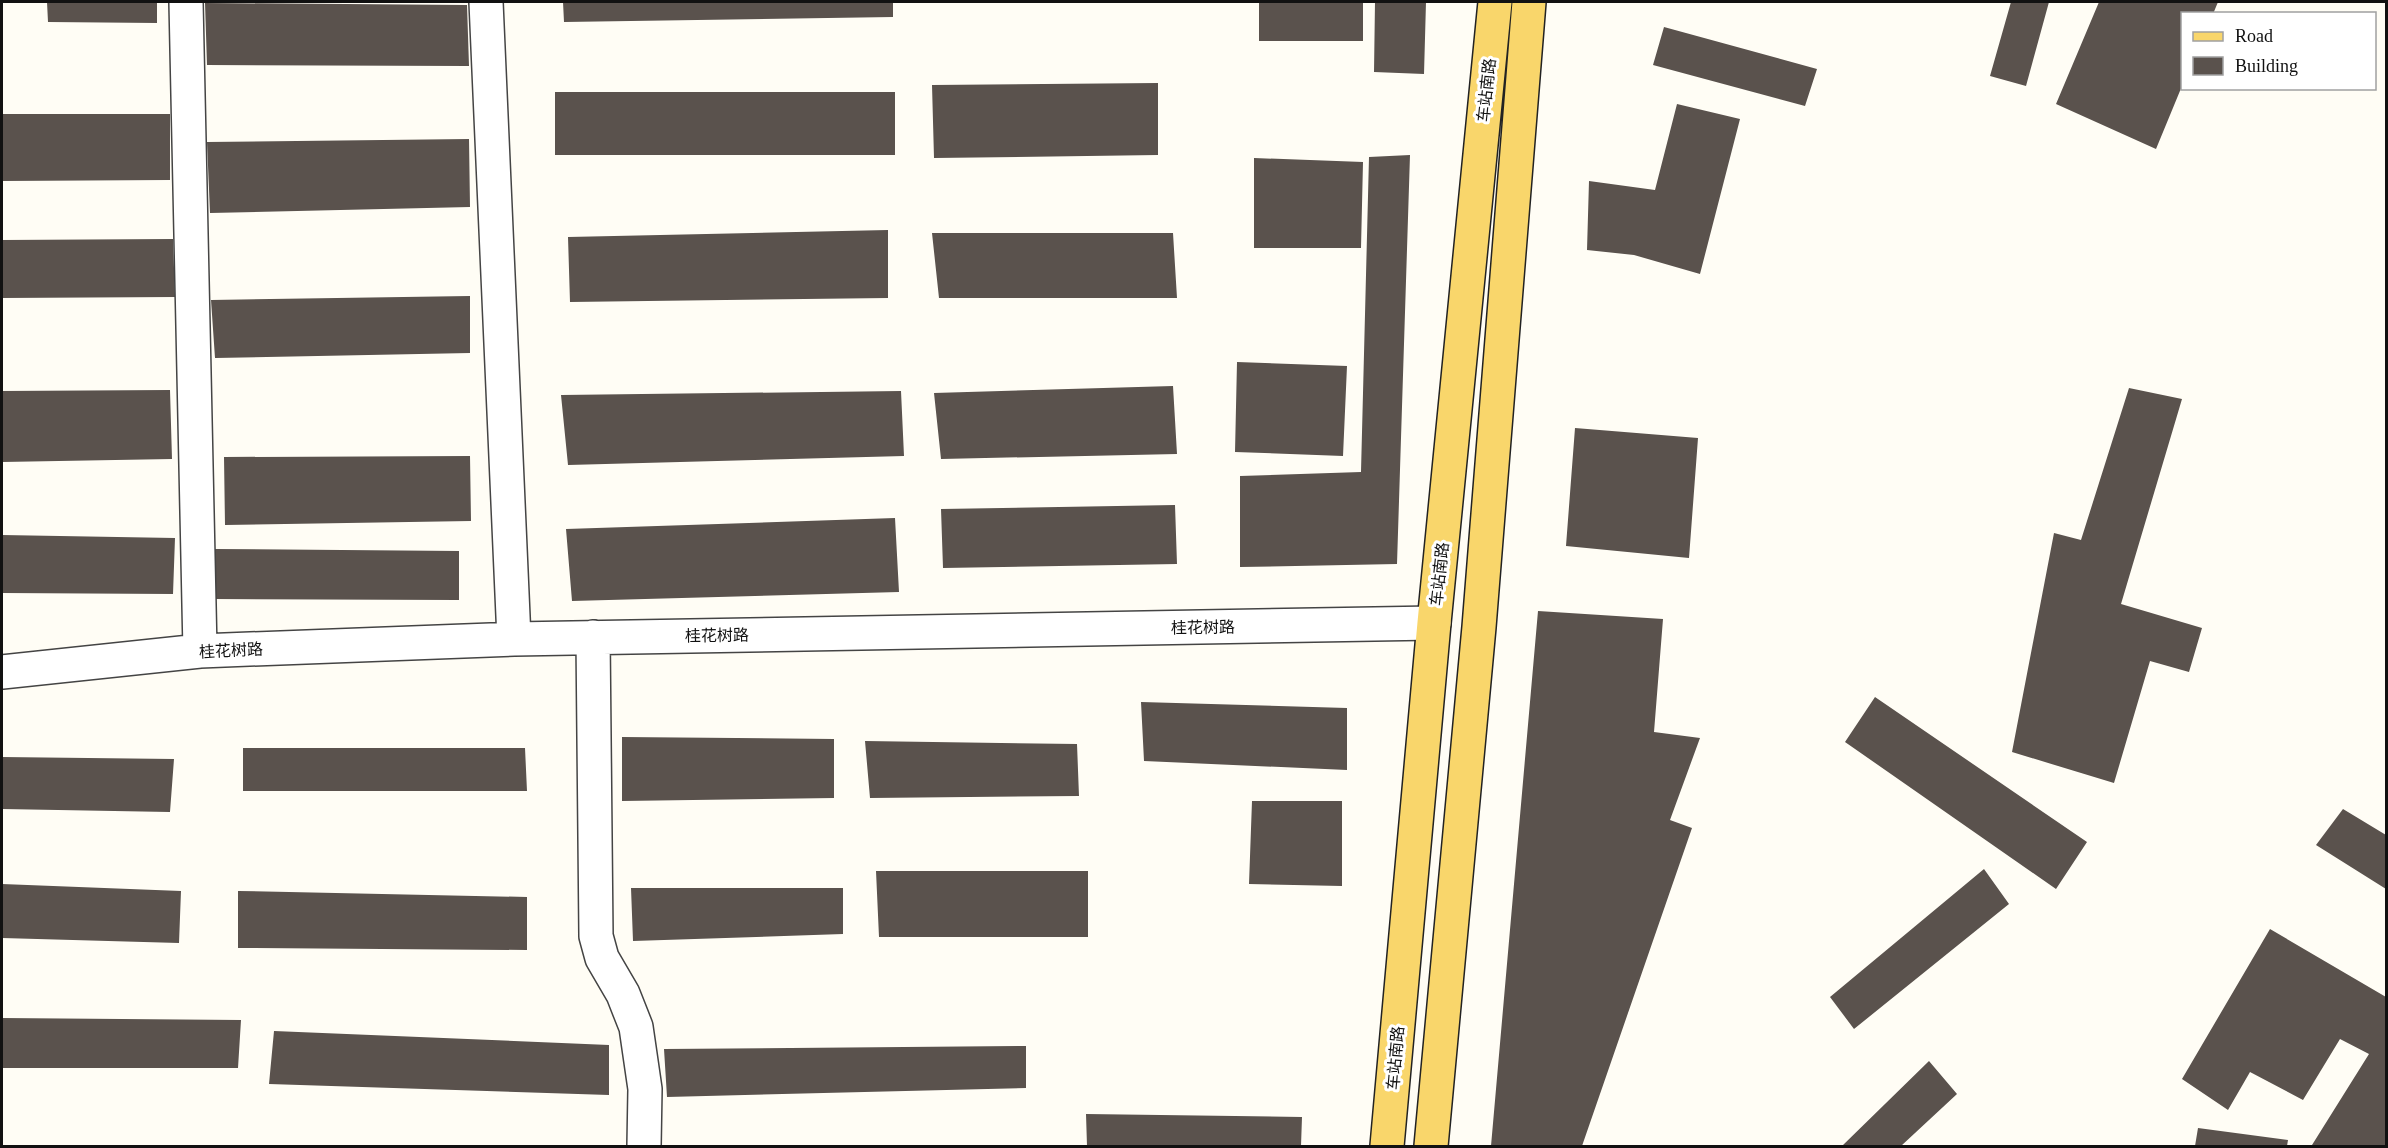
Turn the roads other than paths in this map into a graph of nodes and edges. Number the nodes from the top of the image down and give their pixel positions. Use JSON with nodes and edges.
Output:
{"nodes":[{"id":1,"x":186,"y":2,"type":"edge"},
{"id":2,"x":486,"y":2,"type":"edge"},
{"id":3,"x":1495,"y":2,"type":"edge"},
{"id":4,"x":1529,"y":2,"type":"edge"},
{"id":5,"x":1434,"y":623,"type":"junction"},
{"id":6,"x":593,"y":637,"type":"junction"},
{"id":7,"x":514,"y":639,"type":"junction"},
{"id":8,"x":200,"y":651,"type":"junction"},
{"id":9,"x":2,"y":672,"type":"edge"},
{"id":10,"x":644,"y":1146,"type":"edge"},
{"id":11,"x":1386,"y":1146,"type":"edge"},
{"id":12,"x":1431,"y":1146,"type":"edge"}],
"edges":[{"from":1,"to":8,"type":"street"},
{"from":2,"to":7,"type":"street"},
{"from":3,"to":5,"type":"main road","name":"车站南路"},
{"from":4,"to":12,"type":"main road"},
{"from":5,"to":6,"type":"street","name":"桂花树路"},
{"from":5,"to":11,"type":"main road","name":"车站南路"},
{"from":6,"to":7,"type":"street","name":"桂花树路"},
{"from":6,"to":10,"type":"street"},
{"from":7,"to":8,"type":"street","name":"桂花树路"},
{"from":8,"to":9,"type":"street","name":"桂花树路"}]}
